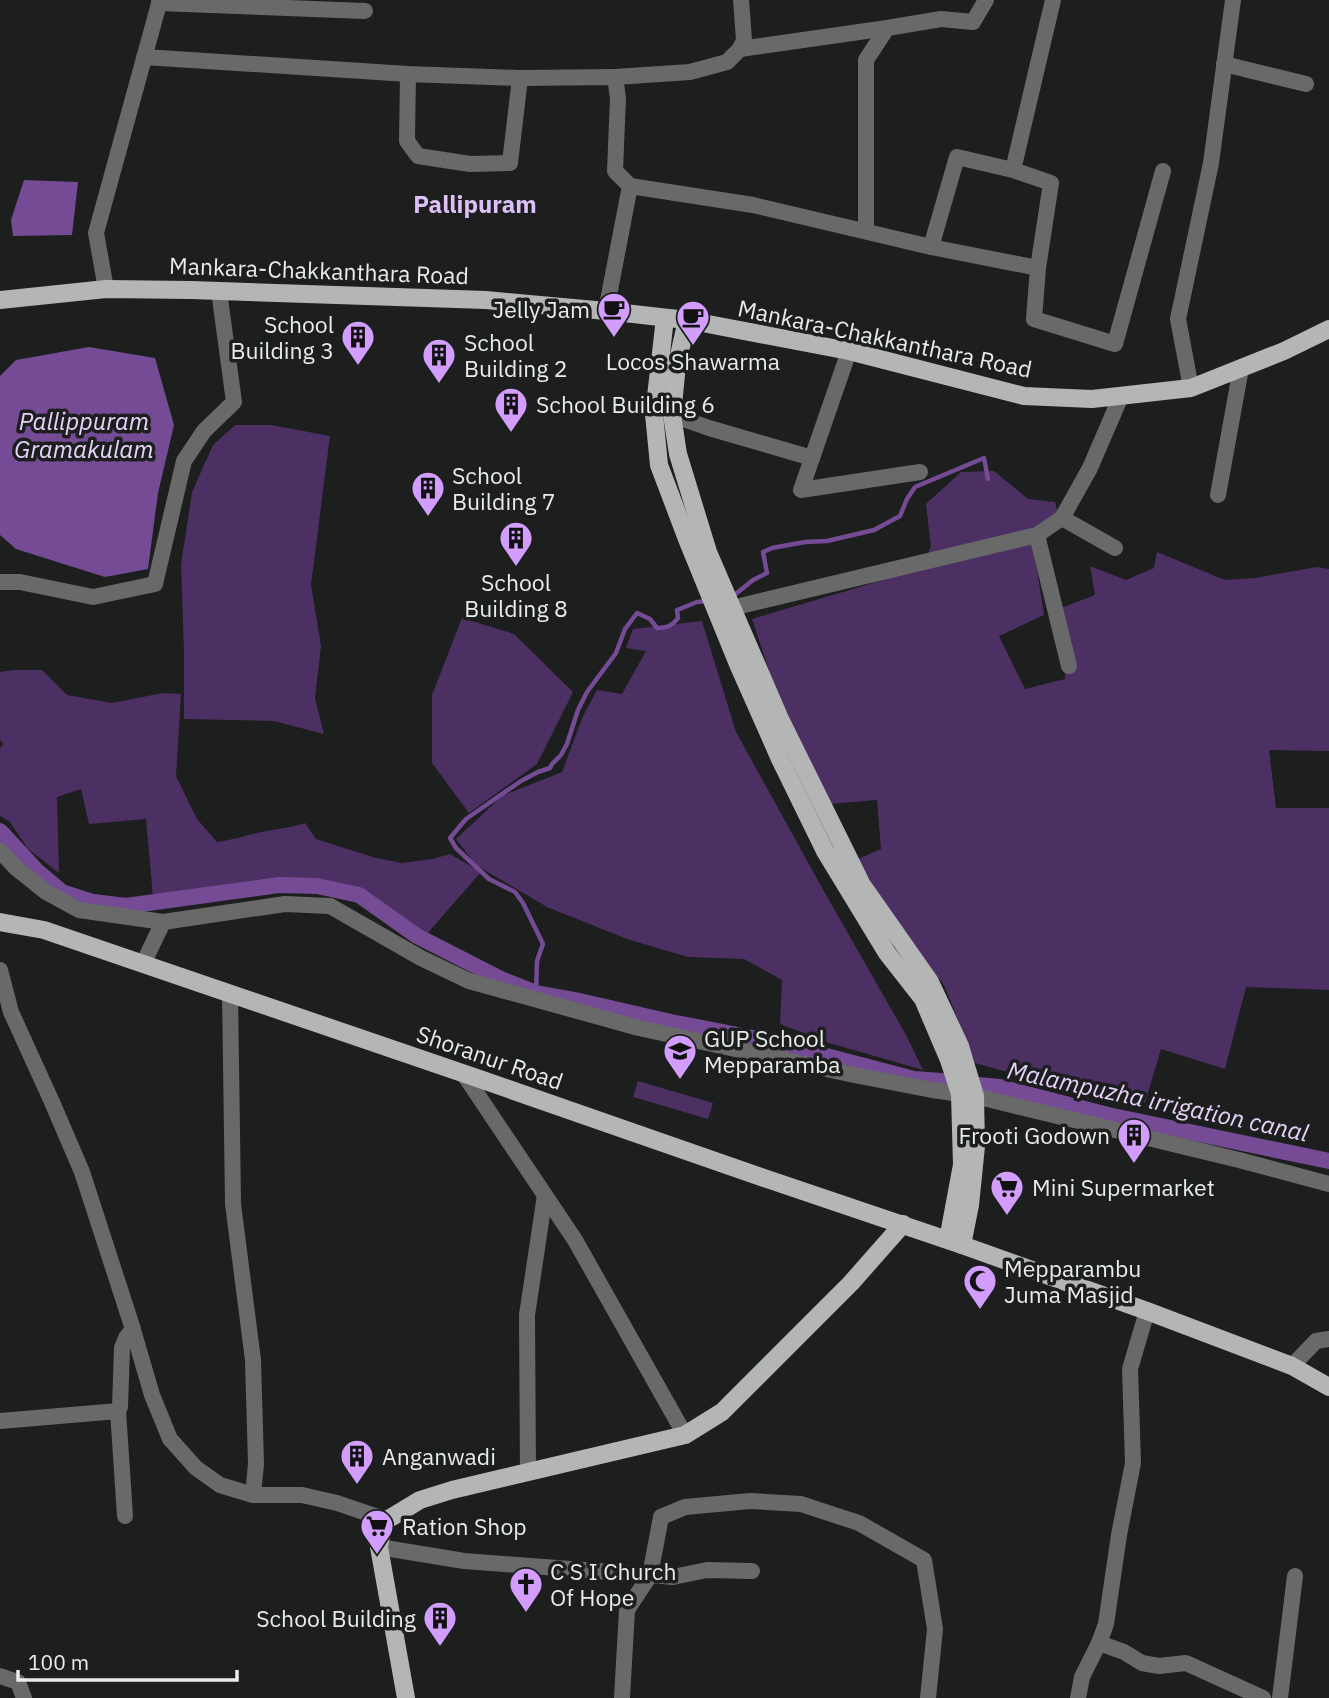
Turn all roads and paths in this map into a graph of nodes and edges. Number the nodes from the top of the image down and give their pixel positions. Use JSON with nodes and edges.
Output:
{"nodes":[{"id":1,"x":741,"y":0,"type":"edge"},
{"id":2,"x":986,"y":0,"type":"edge"},
{"id":3,"x":1053,"y":0,"type":"edge"},
{"id":4,"x":1233,"y":0,"type":"edge"},
{"id":5,"x":159,"y":1,"type":"edge"},
{"id":6,"x":365,"y":11,"type":"dead end"},
{"id":7,"x":887,"y":28,"type":"junction"},
{"id":8,"x":740,"y":49,"type":"junction"},
{"id":9,"x":144,"y":57,"type":"junction"},
{"id":10,"x":1224,"y":64,"type":"junction"},
{"id":11,"x":408,"y":74,"type":"junction"},
{"id":12,"x":615,"y":77,"type":"junction"},
{"id":13,"x":520,"y":78,"type":"junction"},
{"id":14,"x":1306,"y":84,"type":"dead end"},
{"id":15,"x":1013,"y":170,"type":"junction"},
{"id":16,"x":1163,"y":171,"type":"dead end"},
{"id":17,"x":630,"y":186,"type":"junction"},
{"id":18,"x":866,"y":231,"type":"junction"},
{"id":19,"x":932,"y":247,"type":"junction"},
{"id":20,"x":1038,"y":268,"type":"junction"},
{"id":21,"x":106,"y":289,"type":"junction"},
{"id":22,"x":219,"y":291,"type":"junction"},
{"id":23,"x":0,"y":300,"type":"edge"},
{"id":24,"x":606,"y":311,"type":"junction"},
{"id":25,"x":665,"y":318,"type":"junction"},
{"id":26,"x":687,"y":320,"type":"junction"},
{"id":27,"x":1329,"y":329,"type":"edge"},
{"id":28,"x":849,"y":351,"type":"junction"},
{"id":29,"x":1241,"y":368,"type":"junction"},
{"id":30,"x":1191,"y":388,"type":"junction"},
{"id":31,"x":1121,"y":396,"type":"junction"},
{"id":32,"x":672,"y":415,"type":"junction"},
{"id":33,"x":812,"y":458,"type":"junction"},
{"id":34,"x":920,"y":472,"type":"dead end"},
{"id":35,"x":1218,"y":495,"type":"dead end"},
{"id":36,"x":1062,"y":518,"type":"junction"},
{"id":37,"x":1037,"y":536,"type":"junction"},
{"id":38,"x":1115,"y":548,"type":"dead end"},
{"id":39,"x":0,"y":582,"type":"edge"},
{"id":40,"x":732,"y":608,"type":"junction"},
{"id":41,"x":1069,"y":666,"type":"dead end"},
{"id":42,"x":0,"y":851,"type":"edge"},
{"id":43,"x":0,"y":922,"type":"edge"},
{"id":44,"x":163,"y":922,"type":"junction"},
{"id":45,"x":144,"y":964,"type":"junction"},
{"id":46,"x":0,"y":970,"type":"edge"},
{"id":47,"x":230,"y":993,"type":"junction"},
{"id":48,"x":463,"y":1073,"type":"junction"},
{"id":49,"x":968,"y":1095,"type":"junction"},
{"id":50,"x":1329,"y":1184,"type":"edge"},
{"id":51,"x":545,"y":1195,"type":"junction"},
{"id":52,"x":903,"y":1224,"type":"junction"},
{"id":53,"x":955,"y":1242,"type":"junction"},
{"id":54,"x":1147,"y":1311,"type":"junction"},
{"id":55,"x":133,"y":1329,"type":"junction"},
{"id":56,"x":1329,"y":1339,"type":"edge"},
{"id":57,"x":1292,"y":1366,"type":"junction"},
{"id":58,"x":1329,"y":1387,"type":"edge"},
{"id":59,"x":118,"y":1411,"type":"junction"},
{"id":60,"x":0,"y":1421,"type":"edge"},
{"id":61,"x":685,"y":1435,"type":"junction"},
{"id":62,"x":528,"y":1472,"type":"junction"},
{"id":63,"x":253,"y":1495,"type":"junction"},
{"id":64,"x":125,"y":1516,"type":"dead end"},
{"id":65,"x":387,"y":1520,"type":"junction"},
{"id":66,"x":379,"y":1547,"type":"junction"},
{"id":67,"x":752,"y":1571,"type":"dead end"},
{"id":68,"x":650,"y":1575,"type":"junction"},
{"id":69,"x":1295,"y":1576,"type":"dead end"},
{"id":70,"x":1099,"y":1643,"type":"junction"},
{"id":71,"x":0,"y":1676,"type":"edge"},
{"id":72,"x":24,"y":1698,"type":"edge"},
{"id":73,"x":406,"y":1698,"type":"edge"},
{"id":74,"x":622,"y":1698,"type":"edge"},
{"id":75,"x":928,"y":1698,"type":"edge"},
{"id":76,"x":1078,"y":1698,"type":"edge"},
{"id":77,"x":1263,"y":1698,"type":"edge"},
{"id":78,"x":1280,"y":1698,"type":"edge"}],
"edges":[{"from":1,"to":8,"type":"street"},
{"from":2,"to":7,"type":"street"},
{"from":3,"to":15,"type":"street"},
{"from":4,"to":10,"type":"street"},
{"from":5,"to":6,"type":"street"},
{"from":5,"to":9,"type":"street"},
{"from":7,"to":8,"type":"street"},
{"from":7,"to":18,"type":"street"},
{"from":8,"to":12,"type":"street"},
{"from":9,"to":11,"type":"street"},
{"from":9,"to":21,"type":"street"},
{"from":10,"to":14,"type":"street"},
{"from":10,"to":30,"type":"street"},
{"from":11,"to":13,"type":"street"},
{"from":11,"to":13,"type":"street"},
{"from":12,"to":13,"type":"street"},
{"from":12,"to":17,"type":"street"},
{"from":15,"to":19,"type":"street"},
{"from":15,"to":20,"type":"street"},
{"from":16,"to":20,"type":"street"},
{"from":17,"to":18,"type":"street"},
{"from":17,"to":24,"type":"street"},
{"from":18,"to":19,"type":"street"},
{"from":19,"to":20,"type":"street"},
{"from":21,"to":22,"type":"main road","name":"Mankara-Chakkanthara Road"},
{"from":21,"to":23,"type":"main road","name":"Mankara-Chakkanthara Road"},
{"from":22,"to":24,"type":"main road","name":"Mankara-Chakkanthara Road"},
{"from":22,"to":39,"type":"street"},
{"from":24,"to":25,"type":"main road","name":"Mankara-Chakkanthara Road"},
{"from":25,"to":26,"type":"main road","name":"Mankara-Chakkanthara Road"},
{"from":25,"to":49,"type":"main road"},
{"from":26,"to":28,"type":"main road","name":"Mankara-Chakkanthara Road"},
{"from":26,"to":32,"type":"main road"},
{"from":27,"to":29,"type":"main road","name":"Mankara-Chakkanthara Road"},
{"from":28,"to":31,"type":"main road","name":"Mankara-Chakkanthara Road"},
{"from":28,"to":33,"type":"street"},
{"from":29,"to":30,"type":"main road","name":"Mankara-Chakkanthara Road"},
{"from":29,"to":35,"type":"street"},
{"from":30,"to":31,"type":"main road","name":"Mankara-Chakkanthara Road"},
{"from":31,"to":36,"type":"street"},
{"from":32,"to":33,"type":"street"},
{"from":32,"to":40,"type":"main road"},
{"from":33,"to":34,"type":"street"},
{"from":36,"to":37,"type":"street"},
{"from":36,"to":38,"type":"street"},
{"from":37,"to":40,"type":"street"},
{"from":37,"to":41,"type":"street"},
{"from":40,"to":49,"type":"main road"},
{"from":42,"to":44,"type":"street"},
{"from":43,"to":45,"type":"main road","name":"Shoranur Road"},
{"from":44,"to":45,"type":"street"},
{"from":44,"to":49,"type":"street"},
{"from":45,"to":47,"type":"main road","name":"Shoranur Road"},
{"from":46,"to":55,"type":"street"},
{"from":47,"to":48,"type":"main road","name":"Shoranur Road"},
{"from":47,"to":63,"type":"street"},
{"from":48,"to":51,"type":"street"},
{"from":48,"to":52,"type":"main road","name":"Shoranur Road"},
{"from":49,"to":50,"type":"street"},
{"from":49,"to":53,"type":"main road"},
{"from":51,"to":61,"type":"street"},
{"from":51,"to":62,"type":"street"},
{"from":52,"to":53,"type":"main road","name":"Shoranur Road"},
{"from":52,"to":61,"type":"main road"},
{"from":53,"to":54,"type":"main road","name":"Shoranur Road"},
{"from":54,"to":57,"type":"main road","name":"Shoranur Road"},
{"from":54,"to":70,"type":"street"},
{"from":55,"to":59,"type":"street"},
{"from":55,"to":63,"type":"street"},
{"from":56,"to":57,"type":"street"},
{"from":57,"to":58,"type":"main road","name":"Shoranur Road"},
{"from":59,"to":60,"type":"street"},
{"from":59,"to":64,"type":"street"},
{"from":61,"to":62,"type":"main road"},
{"from":62,"to":65,"type":"main road"},
{"from":63,"to":65,"type":"street"},
{"from":65,"to":66,"type":"main road"},
{"from":66,"to":68,"type":"street"},
{"from":66,"to":73,"type":"main road"},
{"from":67,"to":68,"type":"street"},
{"from":68,"to":74,"type":"street"},
{"from":68,"to":75,"type":"street"},
{"from":69,"to":78,"type":"street"},
{"from":70,"to":76,"type":"street"},
{"from":70,"to":77,"type":"street"},
{"from":71,"to":72,"type":"street"}]}
